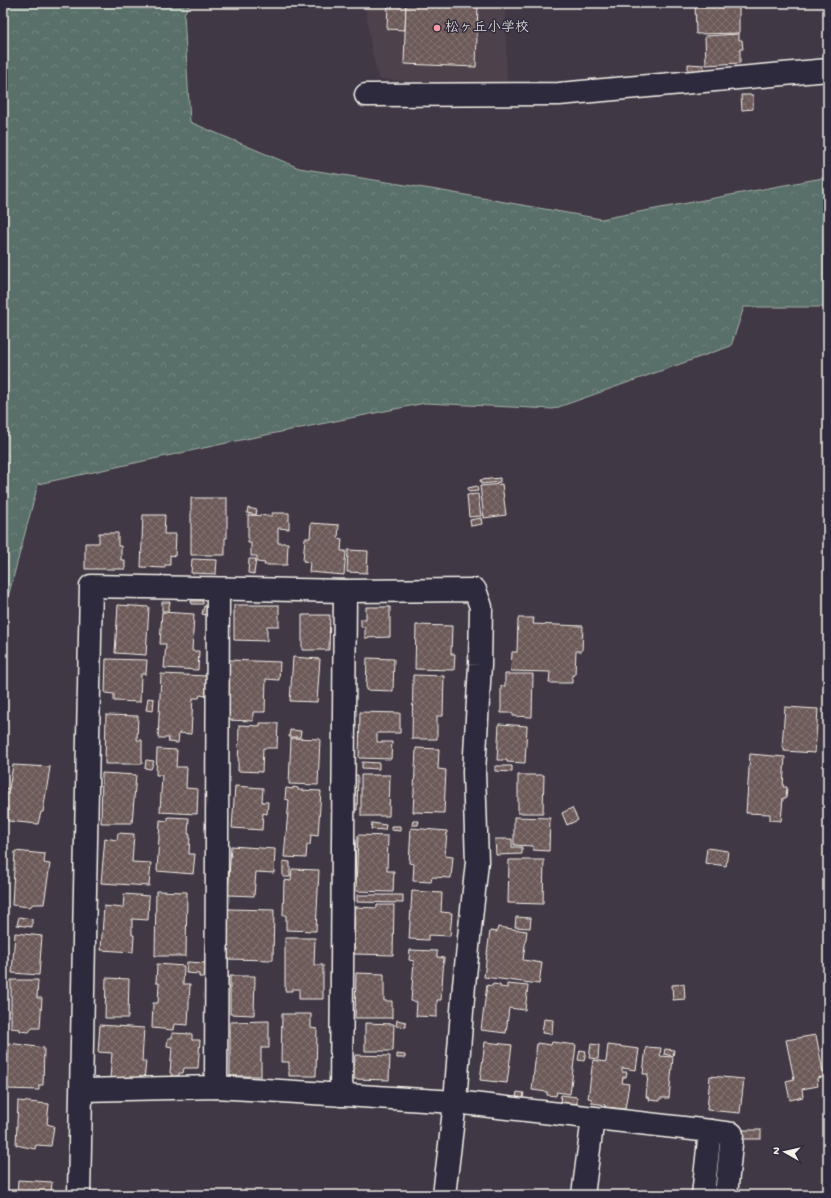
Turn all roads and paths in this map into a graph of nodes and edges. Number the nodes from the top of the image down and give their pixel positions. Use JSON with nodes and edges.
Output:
{"nodes":[{"id":1,"x":828,"y":70,"type":"edge"},
{"id":2,"x":366,"y":95,"type":"dead end"},
{"id":3,"x":218,"y":589,"type":"junction"},
{"id":4,"x":345,"y":591,"type":"junction"},
{"id":5,"x":216,"y":1087,"type":"junction"},
{"id":6,"x":82,"y":1090,"type":"junction"},
{"id":7,"x":341,"y":1095,"type":"junction"},
{"id":8,"x":455,"y":1102,"type":"junction"},
{"id":9,"x":592,"y":1118,"type":"junction"},
{"id":10,"x":710,"y":1131,"type":"junction"},
{"id":11,"x":79,"y":1195,"type":"edge"},
{"id":12,"x":444,"y":1195,"type":"edge"},
{"id":13,"x":583,"y":1195,"type":"edge"},
{"id":14,"x":703,"y":1195,"type":"edge"},
{"id":15,"x":726,"y":1195,"type":"edge"}],
"edges":[{"from":1,"to":2,"type":"street"},
{"from":3,"to":4,"type":"street"},
{"from":3,"to":5,"type":"street"},
{"from":3,"to":6,"type":"street"},
{"from":4,"to":7,"type":"street"},
{"from":4,"to":8,"type":"street"},
{"from":5,"to":6,"type":"street"},
{"from":5,"to":7,"type":"street"},
{"from":6,"to":11,"type":"street"},
{"from":7,"to":8,"type":"street"},
{"from":8,"to":9,"type":"street"},
{"from":8,"to":12,"type":"street"},
{"from":9,"to":10,"type":"street"},
{"from":9,"to":13,"type":"street"},
{"from":10,"to":14,"type":"street"},
{"from":10,"to":15,"type":"street"}]}
